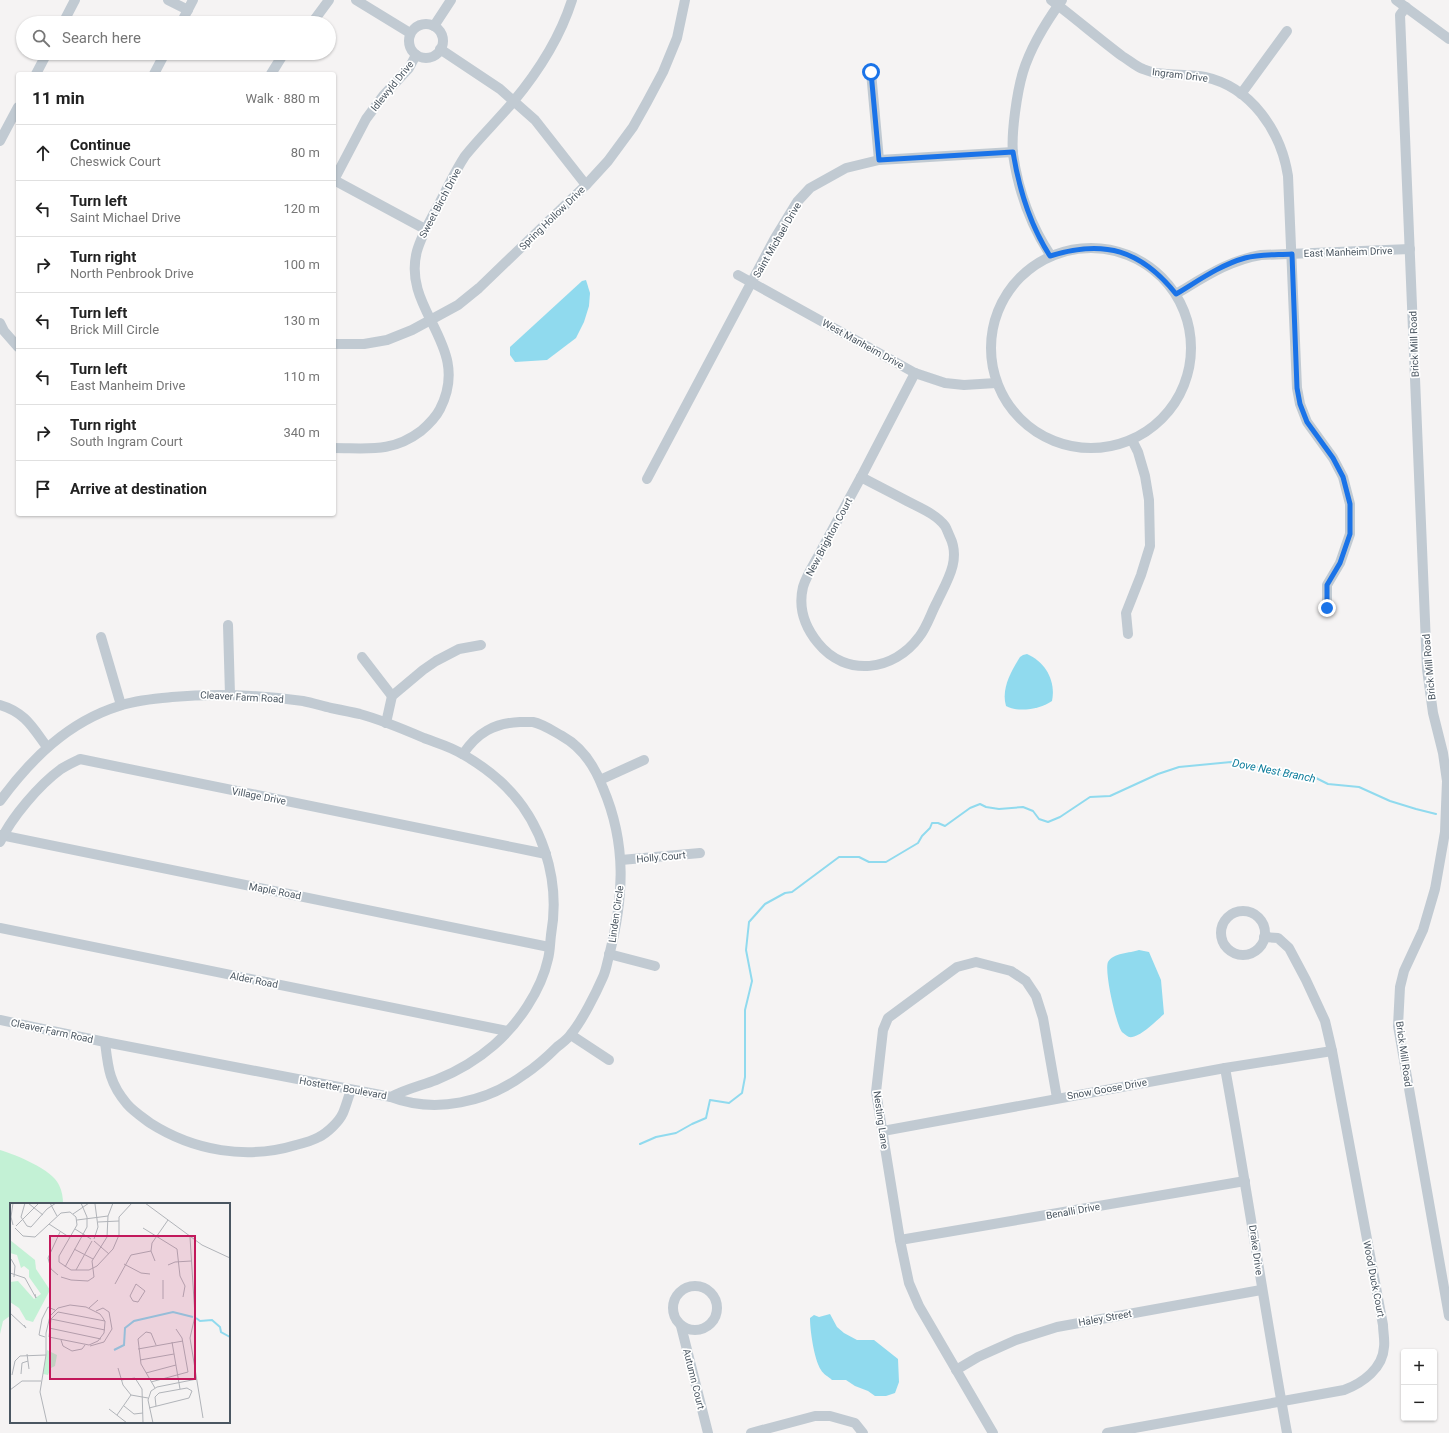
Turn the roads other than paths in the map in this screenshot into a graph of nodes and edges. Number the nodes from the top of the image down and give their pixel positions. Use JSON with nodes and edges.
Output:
{"nodes":[{"id":1,"x":75,"y":0,"type":"edge"},
{"id":2,"x":168,"y":0,"type":"edge"},
{"id":3,"x":193,"y":0,"type":"edge"},
{"id":4,"x":329,"y":0,"type":"edge"},
{"id":5,"x":356,"y":0,"type":"edge"},
{"id":6,"x":451,"y":0,"type":"edge"},
{"id":7,"x":572,"y":0,"type":"edge"},
{"id":8,"x":685,"y":0,"type":"edge"},
{"id":9,"x":1396,"y":0,"type":"edge"},
{"id":10,"x":1057,"y":2,"type":"edge"},
{"id":11,"x":1406,"y":7,"type":"junction"},
{"id":12,"x":188,"y":10,"type":"junction"},
{"id":13,"x":67,"y":16,"type":"edge"},
{"id":14,"x":185,"y":16,"type":"edge"},
{"id":15,"x":317,"y":16,"type":"edge"},
{"id":16,"x":434,"y":26,"type":"junction"},
{"id":17,"x":1287,"y":31,"type":"dead end"},
{"id":18,"x":410,"y":33,"type":"junction"},
{"id":19,"x":1449,"y":39,"type":"edge"},
{"id":20,"x":440,"y":49,"type":"junction"},
{"id":21,"x":416,"y":55,"type":"junction"},
{"id":22,"x":43,"y":60,"type":"edge"},
{"id":23,"x":161,"y":60,"type":"edge"},
{"id":24,"x":280,"y":60,"type":"edge"},
{"id":25,"x":37,"y":72,"type":"edge"},
{"id":26,"x":155,"y":72,"type":"edge"},
{"id":27,"x":272,"y":72,"type":"edge"},
{"id":28,"x":871,"y":72,"type":"dead end"},
{"id":29,"x":1241,"y":94,"type":"junction"},
{"id":30,"x":514,"y":101,"type":"junction"},
{"id":31,"x":16,"y":111,"type":"edge"},
{"id":32,"x":0,"y":141,"type":"edge"},
{"id":33,"x":1013,"y":152,"type":"junction"},
{"id":34,"x":879,"y":160,"type":"junction"},
{"id":35,"x":336,"y":176,"type":"edge"},
{"id":36,"x":336,"y":181,"type":"edge"},
{"id":37,"x":586,"y":185,"type":"junction"},
{"id":38,"x":425,"y":229,"type":"junction"},
{"id":39,"x":1410,"y":250,"type":"junction"},
{"id":40,"x":1292,"y":254,"type":"junction"},
{"id":41,"x":1050,"y":256,"type":"junction"},
{"id":42,"x":738,"y":275,"type":"dead end"},
{"id":43,"x":753,"y":282,"type":"junction"},
{"id":44,"x":1176,"y":294,"type":"junction"},
{"id":45,"x":431,"y":320,"type":"junction"},
{"id":46,"x":0,"y":323,"type":"edge"},
{"id":47,"x":336,"y":344,"type":"edge"},
{"id":48,"x":16,"y":345,"type":"edge"},
{"id":49,"x":915,"y":373,"type":"junction"},
{"id":50,"x":996,"y":383,"type":"junction"},
{"id":51,"x":1132,"y":440,"type":"junction"},
{"id":52,"x":336,"y":448,"type":"edge"},
{"id":53,"x":861,"y":477,"type":"junction"},
{"id":54,"x":647,"y":479,"type":"dead end"},
{"id":55,"x":1327,"y":608,"type":"dead end"},
{"id":56,"x":228,"y":625,"type":"dead end"},
{"id":57,"x":1128,"y":634,"type":"dead end"},
{"id":58,"x":101,"y":637,"type":"dead end"},
{"id":59,"x":481,"y":645,"type":"dead end"},
{"id":60,"x":362,"y":657,"type":"dead end"},
{"id":61,"x":230,"y":695,"type":"junction"},
{"id":62,"x":392,"y":696,"type":"junction"},
{"id":63,"x":0,"y":705,"type":"edge"},
{"id":64,"x":121,"y":705,"type":"junction"},
{"id":65,"x":386,"y":723,"type":"junction"},
{"id":66,"x":47,"y":746,"type":"junction"},
{"id":67,"x":463,"y":754,"type":"junction"},
{"id":68,"x":644,"y":760,"type":"dead end"},
{"id":69,"x":600,"y":780,"type":"junction"},
{"id":70,"x":0,"y":801,"type":"edge"},
{"id":71,"x":1,"y":838,"type":"edge"},
{"id":72,"x":700,"y":853,"type":"dead end"},
{"id":73,"x":546,"y":854,"type":"junction"},
{"id":74,"x":621,"y":860,"type":"junction"},
{"id":75,"x":0,"y":928,"type":"edge"},
{"id":76,"x":1264,"y":937,"type":"junction"},
{"id":77,"x":549,"y":947,"type":"junction"},
{"id":78,"x":609,"y":954,"type":"junction"},
{"id":79,"x":655,"y":966,"type":"dead end"},
{"id":80,"x":0,"y":1020,"type":"edge"},
{"id":81,"x":507,"y":1031,"type":"junction"},
{"id":82,"x":571,"y":1034,"type":"junction"},
{"id":83,"x":105,"y":1042,"type":"junction"},
{"id":84,"x":1332,"y":1051,"type":"junction"},
{"id":85,"x":609,"y":1060,"type":"dead end"},
{"id":86,"x":1225,"y":1068,"type":"junction"},
{"id":87,"x":351,"y":1090,"type":"junction"},
{"id":88,"x":391,"y":1097,"type":"junction"},
{"id":89,"x":1056,"y":1098,"type":"junction"},
{"id":90,"x":883,"y":1131,"type":"junction"},
{"id":91,"x":1245,"y":1181,"type":"junction"},
{"id":92,"x":900,"y":1240,"type":"junction"},
{"id":93,"x":1261,"y":1290,"type":"junction"},
{"id":94,"x":1449,"y":1316,"type":"edge"},
{"id":95,"x":681,"y":1326,"type":"junction"},
{"id":96,"x":956,"y":1370,"type":"junction"},
{"id":97,"x":1281,"y":1402,"type":"junction"},
{"id":98,"x":708,"y":1433,"type":"edge"},
{"id":99,"x":751,"y":1433,"type":"edge"},
{"id":100,"x":863,"y":1433,"type":"edge"},
{"id":101,"x":993,"y":1433,"type":"edge"},
{"id":102,"x":1107,"y":1433,"type":"edge"},
{"id":103,"x":1287,"y":1433,"type":"edge"}],
"edges":[{"from":1,"to":13,"type":"street"},
{"from":2,"to":12,"type":"street"},
{"from":3,"to":12,"type":"street"},
{"from":4,"to":15,"type":"street"},
{"from":5,"to":18,"type":"street"},
{"from":6,"to":16,"type":"street"},
{"from":7,"to":30,"type":"street","name":"Sweet Birch Drive"},
{"from":8,"to":37,"type":"street","name":"Spring Hollow Drive"},
{"from":9,"to":11,"type":"street"},
{"from":10,"to":29,"type":"street","name":"Ingram Drive"},
{"from":10,"to":33,"type":"street"},
{"from":11,"to":19,"type":"street"},
{"from":11,"to":39,"type":"street","name":"Brick Mill Road"},
{"from":12,"to":14,"type":"street"},
{"from":16,"to":18,"type":"street"},
{"from":16,"to":20,"type":"street"},
{"from":17,"to":29,"type":"street"},
{"from":18,"to":21,"type":"street"},
{"from":20,"to":21,"type":"street"},
{"from":20,"to":30,"type":"street"},
{"from":21,"to":35,"type":"street","name":"Idlewyld Drive"},
{"from":22,"to":25,"type":"street"},
{"from":23,"to":26,"type":"street"},
{"from":24,"to":27,"type":"street"},
{"from":28,"to":34,"type":"street"},
{"from":29,"to":40,"type":"street","name":"Ingram Drive"},
{"from":30,"to":37,"type":"street"},
{"from":30,"to":38,"type":"street","name":"Sweet Birch Drive"},
{"from":31,"to":32,"type":"street"},
{"from":33,"to":34,"type":"street","name":"Saint Michael Drive"},
{"from":33,"to":41,"type":"street"},
{"from":34,"to":43,"type":"street","name":"Saint Michael Drive"},
{"from":36,"to":38,"type":"street"},
{"from":37,"to":45,"type":"street","name":"Spring Hollow Drive"},
{"from":38,"to":45,"type":"street","name":"Sweet Birch Drive"},
{"from":39,"to":40,"type":"street","name":"East Manheim Drive"},
{"from":39,"to":94,"type":"street","name":"Brick Mill Road"},
{"from":40,"to":44,"type":"street","name":"East Manheim Drive"},
{"from":40,"to":55,"type":"street","name":"Ingram Drive"},
{"from":41,"to":44,"type":"street"},
{"from":41,"to":50,"type":"street"},
{"from":42,"to":43,"type":"street","name":"West Manheim Drive"},
{"from":43,"to":49,"type":"street","name":"West Manheim Drive"},
{"from":43,"to":54,"type":"street","name":"Saint Michael Drive"},
{"from":44,"to":51,"type":"street"},
{"from":45,"to":47,"type":"street","name":"Spring Hollow Drive"},
{"from":45,"to":52,"type":"street","name":"Sweet Birch Drive"},
{"from":46,"to":48,"type":"street"},
{"from":49,"to":50,"type":"street","name":"West Manheim Drive"},
{"from":49,"to":53,"type":"street","name":"New Brighton Court"},
{"from":50,"to":51,"type":"street"},
{"from":51,"to":57,"type":"street"},
{"from":53,"to":53,"type":"street","name":"New Brighton Court"},
{"from":56,"to":61,"type":"street"},
{"from":58,"to":64,"type":"street"},
{"from":59,"to":62,"type":"street"},
{"from":60,"to":62,"type":"street"},
{"from":61,"to":64,"type":"street","name":"Cleaver Farm Road"},
{"from":61,"to":65,"type":"street","name":"Cleaver Farm Road"},
{"from":62,"to":65,"type":"street"},
{"from":63,"to":66,"type":"street"},
{"from":64,"to":66,"type":"street","name":"Cleaver Farm Road"},
{"from":65,"to":67,"type":"street","name":"Cleaver Farm Road"},
{"from":66,"to":70,"type":"street","name":"Cleaver Farm Road"},
{"from":67,"to":69,"type":"street","name":"Linden Circle"},
{"from":67,"to":73,"type":"street","name":"Hostetter Boulevard"},
{"from":68,"to":69,"type":"street"},
{"from":69,"to":74,"type":"street","name":"Linden Circle"},
{"from":71,"to":73,"type":"street","name":"Village Drive"},
{"from":71,"to":77,"type":"street","name":"Maple Road"},
{"from":72,"to":74,"type":"street","name":"Holly Court"},
{"from":73,"to":77,"type":"street","name":"Hostetter Boulevard"},
{"from":74,"to":78,"type":"street","name":"Linden Circle"},
{"from":75,"to":81,"type":"street","name":"Alder Road"},
{"from":76,"to":76,"type":"street"},
{"from":76,"to":84,"type":"street","name":"Wood Duck Court"},
{"from":77,"to":81,"type":"street","name":"Hostetter Boulevard"},
{"from":78,"to":79,"type":"street"},
{"from":78,"to":82,"type":"street","name":"Linden Circle"},
{"from":80,"to":83,"type":"street","name":"Cleaver Farm Road"},
{"from":81,"to":88,"type":"street","name":"Hostetter Boulevard"},
{"from":82,"to":85,"type":"street"},
{"from":82,"to":88,"type":"street","name":"Linden Circle"},
{"from":83,"to":87,"type":"street","name":"Hostetter Boulevard"},
{"from":83,"to":87,"type":"street"},
{"from":84,"to":86,"type":"street","name":"Snow Goose Drive"},
{"from":84,"to":97,"type":"street","name":"Wood Duck Court"},
{"from":86,"to":89,"type":"street","name":"Snow Goose Drive"},
{"from":86,"to":91,"type":"street","name":"Drake Drive"},
{"from":87,"to":88,"type":"street","name":"Hostetter Boulevard"},
{"from":89,"to":90,"type":"street","name":"Snow Goose Drive"},
{"from":89,"to":90,"type":"street","name":"Nesting Lane"},
{"from":90,"to":92,"type":"street","name":"Nesting Lane"},
{"from":91,"to":92,"type":"street","name":"Benalli Drive"},
{"from":91,"to":93,"type":"street","name":"Drake Drive"},
{"from":92,"to":96,"type":"street","name":"Nesting Lane"},
{"from":93,"to":96,"type":"street","name":"Haley Street"},
{"from":93,"to":97,"type":"street","name":"Drake Drive"},
{"from":95,"to":95,"type":"street","name":"Autumn Court"},
{"from":95,"to":98,"type":"street","name":"Autumn Court"},
{"from":96,"to":101,"type":"street","name":"Nesting Lane"},
{"from":97,"to":102,"type":"street","name":"Wood Duck Court"},
{"from":97,"to":103,"type":"street","name":"Drake Drive"},
{"from":99,"to":100,"type":"street"}]}
